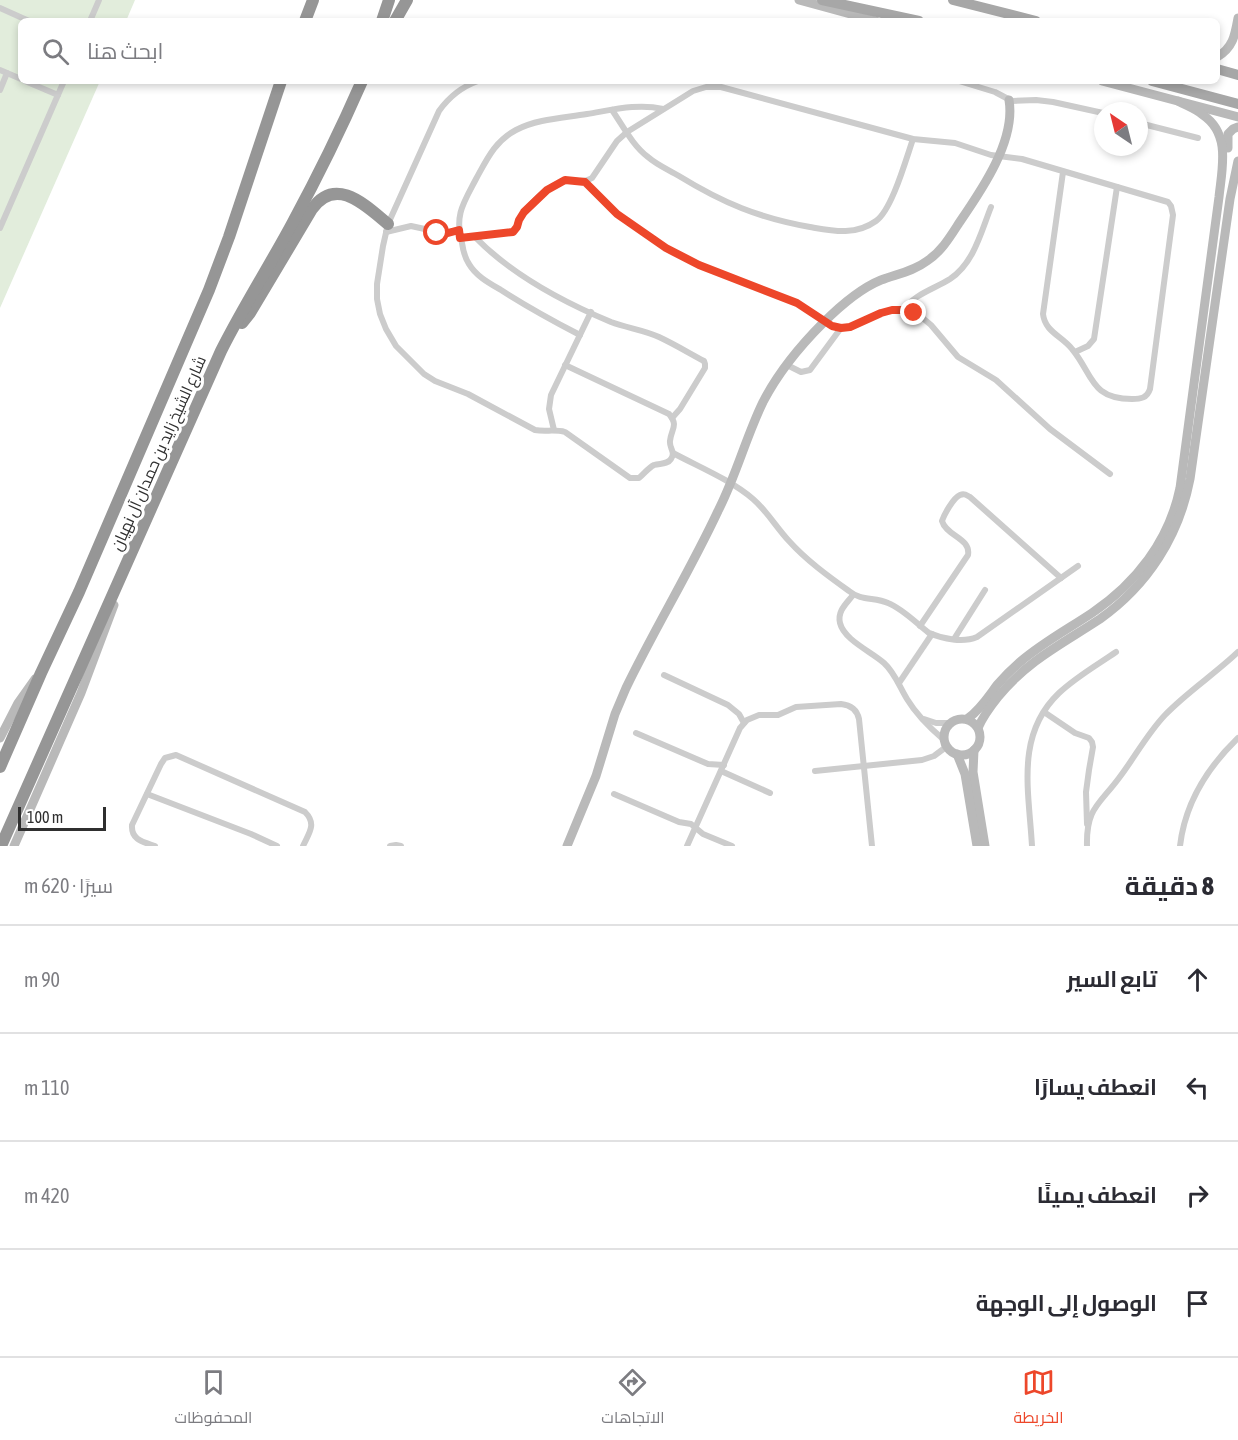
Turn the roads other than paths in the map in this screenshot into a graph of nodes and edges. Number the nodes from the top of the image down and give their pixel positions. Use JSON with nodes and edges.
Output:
{"nodes":[{"id":1,"x":99,"y":0,"type":"edge"},
{"id":2,"x":314,"y":0,"type":"edge"},
{"id":3,"x":389,"y":0,"type":"edge"},
{"id":4,"x":399,"y":0,"type":"edge"},
{"id":5,"x":407,"y":0,"type":"edge"},
{"id":6,"x":799,"y":0,"type":"edge"},
{"id":7,"x":822,"y":0,"type":"edge"},
{"id":8,"x":953,"y":0,"type":"edge"},
{"id":9,"x":0,"y":8,"type":"edge"},
{"id":10,"x":22,"y":18,"type":"edge"},
{"id":11,"x":91,"y":18,"type":"edge"},
{"id":12,"x":306,"y":18,"type":"edge"},
{"id":13,"x":383,"y":18,"type":"edge"},
{"id":14,"x":390,"y":18,"type":"edge"},
{"id":15,"x":397,"y":18,"type":"edge"},
{"id":16,"x":865,"y":18,"type":"edge"},
{"id":17,"x":905,"y":18,"type":"edge"},
{"id":18,"x":1024,"y":18,"type":"edge"},
{"id":19,"x":1238,"y":22,"type":"edge"},
{"id":20,"x":1220,"y":56,"type":"edge"},
{"id":21,"x":0,"y":70,"type":"edge"},
{"id":22,"x":1220,"y":70,"type":"edge"},
{"id":23,"x":7,"y":73,"type":"junction"},
{"id":24,"x":1238,"y":75,"type":"edge"},
{"id":25,"x":18,"y":78,"type":"edge"},
{"id":26,"x":32,"y":84,"type":"edge"},
{"id":27,"x":63,"y":84,"type":"edge"},
{"id":28,"x":280,"y":84,"type":"edge"},
{"id":29,"x":361,"y":84,"type":"edge"},
{"id":30,"x":472,"y":84,"type":"edge"},
{"id":31,"x":969,"y":84,"type":"edge"},
{"id":32,"x":1113,"y":84,"type":"edge"},
{"id":33,"x":1163,"y":84,"type":"edge"},
{"id":34,"x":0,"y":90,"type":"edge"},
{"id":35,"x":58,"y":95,"type":"junction"},
{"id":36,"x":1009,"y":100,"type":"junction"},
{"id":37,"x":1178,"y":101,"type":"junction"},
{"id":38,"x":1238,"y":104,"type":"edge"},
{"id":39,"x":663,"y":109,"type":"junction"},
{"id":40,"x":612,"y":110,"type":"junction"},
{"id":41,"x":1094,"y":111,"type":"edge"},
{"id":42,"x":1238,"y":117,"type":"edge"},
{"id":43,"x":1148,"y":125,"type":"edge"},
{"id":44,"x":1238,"y":127,"type":"edge"},
{"id":45,"x":627,"y":132,"type":"junction"},
{"id":46,"x":1198,"y":138,"type":"dead end"},
{"id":47,"x":913,"y":139,"type":"junction"},
{"id":48,"x":998,"y":156,"type":"junction"},
{"id":49,"x":1238,"y":161,"type":"edge"},
{"id":50,"x":1063,"y":172,"type":"junction"},
{"id":51,"x":1221,"y":180,"type":"junction"},
{"id":52,"x":585,"y":182,"type":"junction"},
{"id":53,"x":1117,"y":187,"type":"junction"},
{"id":54,"x":1219,"y":197,"type":"junction"},
{"id":55,"x":1230,"y":199,"type":"junction"},
{"id":56,"x":991,"y":207,"type":"dead end"},
{"id":57,"x":0,"y":228,"type":"edge"},
{"id":58,"x":387,"y":228,"type":"junction"},
{"id":59,"x":459,"y":230,"type":"junction"},
{"id":60,"x":475,"y":237,"type":"junction"},
{"id":61,"x":460,"y":238,"type":"junction"},
{"id":62,"x":903,"y":310,"type":"junction"},
{"id":63,"x":591,"y":312,"type":"junction"},
{"id":64,"x":824,"y":322,"type":"junction"},
{"id":65,"x":841,"y":328,"type":"junction"},
{"id":66,"x":231,"y":331,"type":"junction"},
{"id":67,"x":579,"y":335,"type":"junction"},
{"id":68,"x":1075,"y":352,"type":"junction"},
{"id":69,"x":565,"y":365,"type":"junction"},
{"id":70,"x":787,"y":365,"type":"junction"},
{"id":71,"x":672,"y":418,"type":"junction"},
{"id":72,"x":554,"y":430,"type":"junction"},
{"id":73,"x":673,"y":453,"type":"junction"},
{"id":74,"x":171,"y":463,"type":"junction"},
{"id":75,"x":1110,"y":474,"type":"dead end"},
{"id":76,"x":730,"y":483,"type":"junction"},
{"id":77,"x":1078,"y":566,"type":"dead end"},
{"id":78,"x":1061,"y":578,"type":"junction"},
{"id":79,"x":985,"y":590,"type":"dead end"},
{"id":80,"x":853,"y":595,"type":"junction"},
{"id":81,"x":920,"y":626,"type":"junction"},
{"id":82,"x":932,"y":634,"type":"junction"},
{"id":83,"x":954,"y":639,"type":"junction"},
{"id":84,"x":1116,"y":652,"type":"dead end"},
{"id":85,"x":1238,"y":652,"type":"edge"},
{"id":86,"x":41,"y":673,"type":"junction"},
{"id":87,"x":664,"y":675,"type":"dead end"},
{"id":88,"x":898,"y":683,"type":"junction"},
{"id":89,"x":1044,"y":712,"type":"junction"},
{"id":90,"x":924,"y":719,"type":"junction"},
{"id":91,"x":967,"y":719,"type":"junction"},
{"id":92,"x":744,"y":723,"type":"junction"},
{"id":93,"x":950,"y":723,"type":"junction"},
{"id":94,"x":978,"y":728,"type":"junction"},
{"id":95,"x":636,"y":733,"type":"dead end"},
{"id":96,"x":0,"y":738,"type":"edge"},
{"id":97,"x":1238,"y":738,"type":"edge"},
{"id":98,"x":945,"y":743,"type":"junction"},
{"id":99,"x":974,"y":750,"type":"junction"},
{"id":100,"x":957,"y":754,"type":"junction"},
{"id":101,"x":864,"y":766,"type":"junction"},
{"id":102,"x":0,"y":767,"type":"edge"},
{"id":103,"x":722,"y":768,"type":"junction"},
{"id":104,"x":815,"y":771,"type":"dead end"},
{"id":105,"x":770,"y":793,"type":"dead end"},
{"id":106,"x":147,"y":794,"type":"junction"},
{"id":107,"x":614,"y":794,"type":"dead end"},
{"id":108,"x":695,"y":826,"type":"junction"},
{"id":109,"x":1087,"y":828,"type":"junction"},
{"id":110,"x":0,"y":846,"type":"edge"},
{"id":111,"x":14,"y":846,"type":"edge"},
{"id":112,"x":155,"y":846,"type":"edge"},
{"id":113,"x":277,"y":846,"type":"edge"},
{"id":114,"x":303,"y":846,"type":"edge"},
{"id":115,"x":390,"y":846,"type":"edge"},
{"id":116,"x":401,"y":846,"type":"edge"},
{"id":117,"x":567,"y":846,"type":"edge"},
{"id":118,"x":687,"y":846,"type":"edge"},
{"id":119,"x":732,"y":846,"type":"edge"},
{"id":120,"x":872,"y":846,"type":"edge"},
{"id":121,"x":977,"y":846,"type":"edge"},
{"id":122,"x":985,"y":846,"type":"edge"},
{"id":123,"x":1032,"y":846,"type":"edge"},
{"id":124,"x":1087,"y":846,"type":"edge"},
{"id":125,"x":1180,"y":846,"type":"edge"}],
"edges":[{"from":1,"to":11,"type":"street"},
{"from":2,"to":12,"type":"highway"},
{"from":3,"to":13,"type":"highway"},
{"from":4,"to":14,"type":"highway"},
{"from":5,"to":15,"type":"highway"},
{"from":6,"to":16,"type":"street"},
{"from":7,"to":17,"type":"main road"},
{"from":8,"to":18,"type":"main road"},
{"from":9,"to":10,"type":"street"},
{"from":19,"to":20,"type":"street"},
{"from":21,"to":23,"type":"street"},
{"from":22,"to":24,"type":"main road"},
{"from":23,"to":25,"type":"street"},
{"from":23,"to":34,"type":"street"},
{"from":26,"to":35,"type":"street"},
{"from":27,"to":35,"type":"street"},
{"from":28,"to":86,"type":"highway","name":"شارع الشيخ زايد بن حمدان آل نهيان"},
{"from":29,"to":66,"type":"highway","name":"شارع الشيخ زايد بن حمدان آل نهيان"},
{"from":30,"to":58,"type":"street"},
{"from":31,"to":36,"type":"street"},
{"from":32,"to":37,"type":"street"},
{"from":33,"to":38,"type":"main road"},
{"from":35,"to":57,"type":"street"},
{"from":36,"to":41,"type":"street"},
{"from":36,"to":48,"type":"street"},
{"from":37,"to":42,"type":"street"},
{"from":37,"to":51,"type":"street"},
{"from":39,"to":40,"type":"street"},
{"from":39,"to":45,"type":"street"},
{"from":39,"to":47,"type":"street"},
{"from":40,"to":45,"type":"street"},
{"from":40,"to":59,"type":"street"},
{"from":43,"to":46,"type":"street"},
{"from":44,"to":51,"type":"street"},
{"from":45,"to":47,"type":"street"},
{"from":45,"to":52,"type":"street"},
{"from":47,"to":48,"type":"street"},
{"from":48,"to":50,"type":"street"},
{"from":48,"to":64,"type":"street"},
{"from":49,"to":55,"type":"street"},
{"from":50,"to":53,"type":"street"},
{"from":50,"to":68,"type":"street"},
{"from":51,"to":54,"type":"street"},
{"from":52,"to":60,"type":"street"},
{"from":52,"to":64,"type":"street"},
{"from":53,"to":68,"type":"street"},
{"from":53,"to":68,"type":"street"},
{"from":54,"to":55,"type":"street"},
{"from":54,"to":91,"type":"street"},
{"from":55,"to":94,"type":"street"},
{"from":56,"to":62,"type":"street"},
{"from":58,"to":59,"type":"street"},
{"from":58,"to":66,"type":"highway"},
{"from":58,"to":72,"type":"street"},
{"from":59,"to":61,"type":"street"},
{"from":60,"to":61,"type":"street"},
{"from":60,"to":63,"type":"street"},
{"from":61,"to":67,"type":"street"},
{"from":62,"to":65,"type":"street"},
{"from":62,"to":75,"type":"street"},
{"from":63,"to":67,"type":"street"},
{"from":63,"to":71,"type":"street"},
{"from":64,"to":65,"type":"street"},
{"from":64,"to":70,"type":"street"},
{"from":65,"to":70,"type":"street"},
{"from":66,"to":74,"type":"highway","name":"شارع الشيخ زايد بن حمدان آل نهيان"},
{"from":67,"to":69,"type":"street"},
{"from":69,"to":71,"type":"street"},
{"from":69,"to":72,"type":"street"},
{"from":70,"to":76,"type":"street"},
{"from":71,"to":73,"type":"street"},
{"from":72,"to":73,"type":"street"},
{"from":73,"to":76,"type":"street"},
{"from":74,"to":110,"type":"highway","name":"شارع الشيخ زايد بن حمدان آل نهيان"},
{"from":74,"to":111,"type":"street"},
{"from":76,"to":80,"type":"street"},
{"from":76,"to":117,"type":"street"},
{"from":77,"to":78,"type":"street"},
{"from":78,"to":81,"type":"street"},
{"from":78,"to":83,"type":"street"},
{"from":79,"to":83,"type":"street"},
{"from":80,"to":81,"type":"street"},
{"from":80,"to":88,"type":"street"},
{"from":81,"to":82,"type":"street"},
{"from":82,"to":83,"type":"street"},
{"from":82,"to":88,"type":"street"},
{"from":84,"to":89,"type":"street"},
{"from":85,"to":109,"type":"street"},
{"from":86,"to":96,"type":"street"},
{"from":86,"to":102,"type":"highway","name":"شارع الشيخ زايد بن حمدان آل نهيان"},
{"from":87,"to":92,"type":"street"},
{"from":88,"to":90,"type":"street"},
{"from":89,"to":109,"type":"street"},
{"from":89,"to":123,"type":"street"},
{"from":90,"to":93,"type":"street"},
{"from":90,"to":98,"type":"street"},
{"from":91,"to":93,"type":"street"},
{"from":91,"to":94,"type":"street"},
{"from":92,"to":101,"type":"street"},
{"from":92,"to":103,"type":"street"},
{"from":93,"to":98,"type":"street"},
{"from":94,"to":99,"type":"street"},
{"from":95,"to":103,"type":"street"},
{"from":97,"to":125,"type":"street"},
{"from":98,"to":100,"type":"street"},
{"from":98,"to":101,"type":"street"},
{"from":99,"to":100,"type":"street"},
{"from":99,"to":122,"type":"street"},
{"from":100,"to":121,"type":"street"},
{"from":101,"to":104,"type":"street"},
{"from":101,"to":120,"type":"street"},
{"from":103,"to":105,"type":"street"},
{"from":103,"to":108,"type":"street"},
{"from":106,"to":112,"type":"street"},
{"from":106,"to":113,"type":"street"},
{"from":106,"to":114,"type":"street"},
{"from":107,"to":108,"type":"street"},
{"from":108,"to":118,"type":"street"},
{"from":108,"to":119,"type":"street"},
{"from":109,"to":124,"type":"street"},
{"from":115,"to":116,"type":"street"}]}
